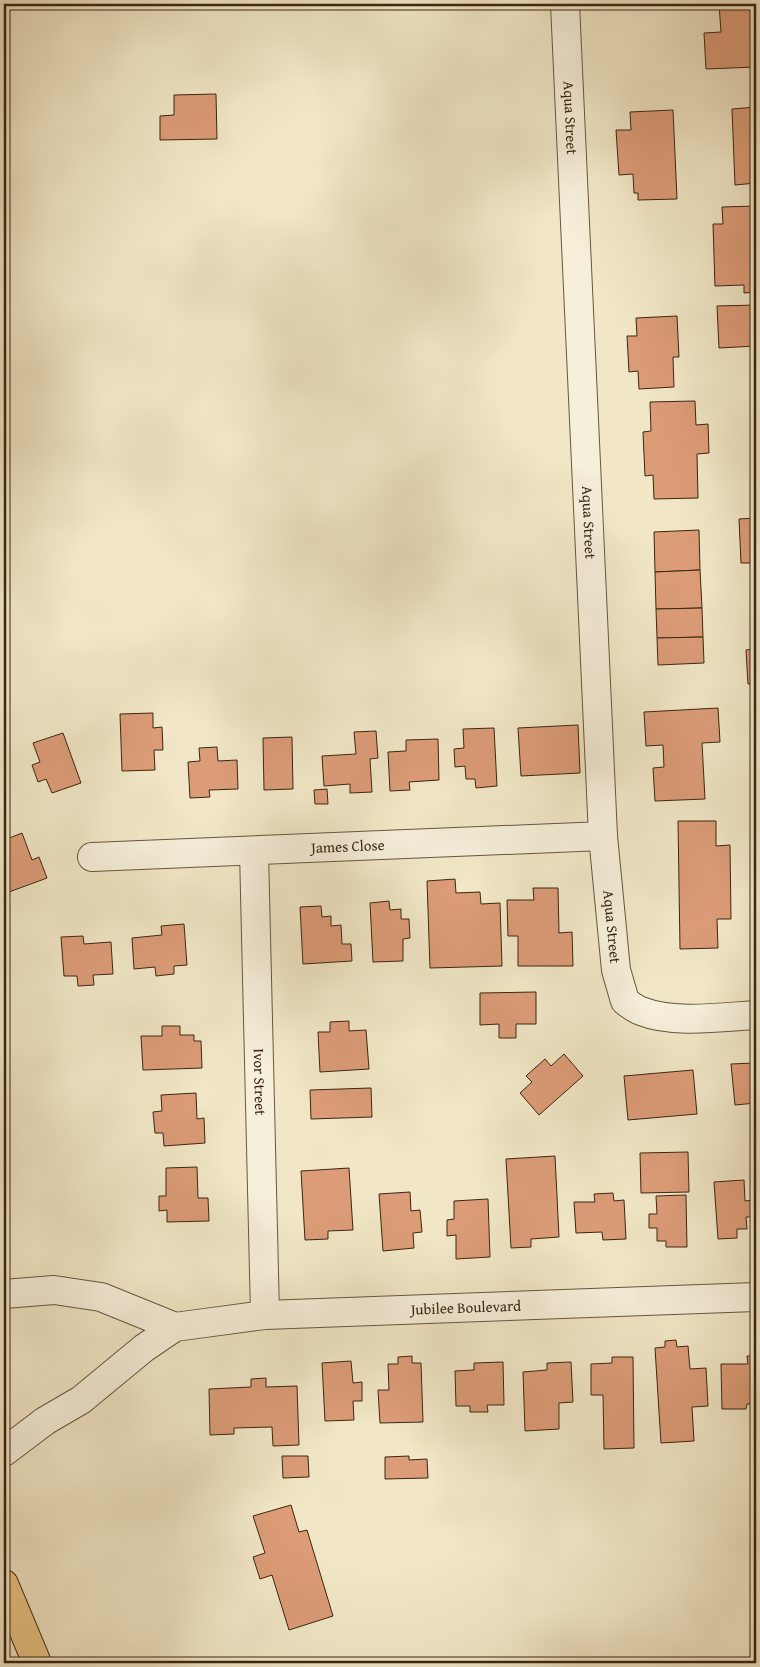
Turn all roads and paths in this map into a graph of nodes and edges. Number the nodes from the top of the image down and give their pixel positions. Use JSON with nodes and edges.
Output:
{"nodes":[{"id":1,"x":565,"y":4,"type":"edge"},
{"id":2,"x":603,"y":836,"type":"junction"},
{"id":3,"x":254,"y":850,"type":"junction"},
{"id":4,"x":92,"y":857,"type":"dead end"},
{"id":5,"x":756,"y":1015,"type":"edge"},
{"id":6,"x":4,"y":1294,"type":"edge"},
{"id":7,"x":756,"y":1297,"type":"edge"},
{"id":8,"x":265,"y":1315,"type":"junction"},
{"id":9,"x":176,"y":1327,"type":"junction"},
{"id":10,"x":4,"y":1452,"type":"edge"},
{"id":11,"x":4,"y":1584,"type":"edge"},
{"id":12,"x":37,"y":1663,"type":"edge"}],
"edges":[{"from":1,"to":2,"type":"street","name":"Aqua Street"},
{"from":2,"to":3,"type":"street","name":"James Close"},
{"from":2,"to":5,"type":"street","name":"Aqua Street"},
{"from":3,"to":4,"type":"street","name":"James Close"},
{"from":3,"to":8,"type":"street","name":"Ivor Street"},
{"from":6,"to":9,"type":"street","name":"Jubilee Boulevard"},
{"from":7,"to":8,"type":"street","name":"Jubilee Boulevard"},
{"from":8,"to":9,"type":"street","name":"Jubilee Boulevard"},
{"from":9,"to":10,"type":"street","name":"Jubilee Boulevard"},
{"from":11,"to":12,"type":"main road"}]}
